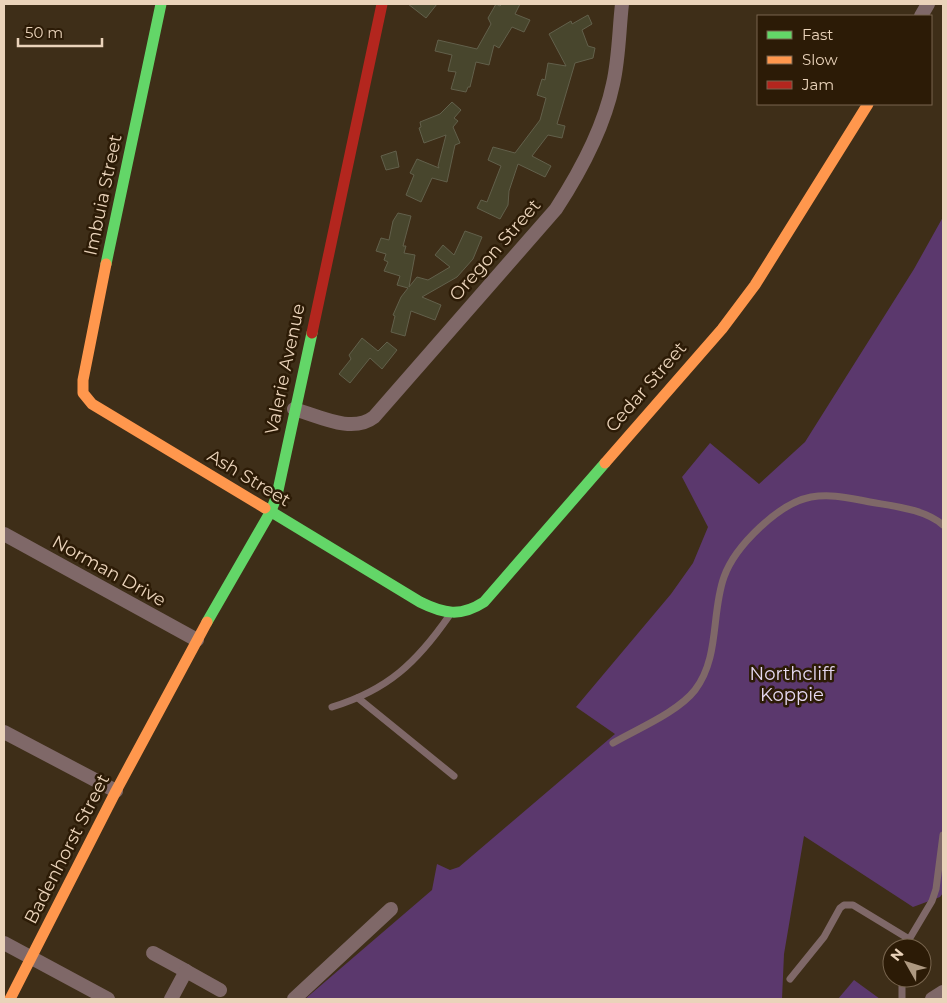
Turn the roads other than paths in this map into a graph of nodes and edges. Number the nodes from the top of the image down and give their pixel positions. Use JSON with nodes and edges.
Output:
{"nodes":[{"id":1,"x":161,"y":4,"type":"edge"},
{"id":2,"x":382,"y":4,"type":"edge"},
{"id":3,"x":622,"y":4,"type":"edge"},
{"id":4,"x":928,"y":4,"type":"edge"},
{"id":5,"x":922,"y":15,"type":"edge"},
{"id":6,"x":867,"y":105,"type":"edge"},
{"id":7,"x":83,"y":394,"type":"joint"},
{"id":8,"x":294,"y":409,"type":"junction"},
{"id":9,"x":271,"y":511,"type":"junction"},
{"id":10,"x":943,"y":525,"type":"edge"},
{"id":11,"x":4,"y":534,"type":"edge"},
{"id":12,"x":451,"y":614,"type":"junction"},
{"id":13,"x":197,"y":640,"type":"junction"},
{"id":14,"x":358,"y":698,"type":"junction"},
{"id":15,"x":332,"y":707,"type":"dead end"},
{"id":16,"x":156,"y":716,"type":"joint"},
{"id":17,"x":4,"y":732,"type":"edge"},
{"id":18,"x":612,"y":743,"type":"dead end"},
{"id":19,"x":454,"y":776,"type":"dead end"},
{"id":20,"x":116,"y":791,"type":"junction"},
{"id":21,"x":943,"y":835,"type":"edge"},
{"id":22,"x":391,"y":909,"type":"dead end"},
{"id":23,"x":907,"y":938,"type":"edge"},
{"id":24,"x":910,"y":938,"type":"edge"},
{"id":25,"x":4,"y":943,"type":"edge"},
{"id":26,"x":153,"y":953,"type":"dead end"},
{"id":27,"x":32,"y":957,"type":"junction"},
{"id":28,"x":186,"y":970,"type":"junction"},
{"id":29,"x":790,"y":979,"type":"dead end"},
{"id":30,"x":220,"y":990,"type":"dead end"},
{"id":31,"x":943,"y":992,"type":"edge"},
{"id":32,"x":93,"y":996,"type":"edge"},
{"id":33,"x":10,"y":999,"type":"edge"},
{"id":34,"x":108,"y":999,"type":"edge"},
{"id":35,"x":171,"y":999,"type":"edge"},
{"id":36,"x":294,"y":999,"type":"edge"},
{"id":37,"x":932,"y":999,"type":"edge"}],
"edges":[{"from":1,"to":7,"type":"street","name":"Imbuia Street"},
{"from":2,"to":8,"type":"street","name":"Valerie Avenue"},
{"from":3,"to":8,"type":"street","name":"Oregon Street"},
{"from":4,"to":5,"type":"street"},
{"from":6,"to":12,"type":"street","name":"Cedar Street"},
{"from":7,"to":9,"type":"street","name":"Ash Street"},
{"from":8,"to":9,"type":"street","name":"Valerie Avenue"},
{"from":9,"to":12,"type":"street","name":"Ash Street"},
{"from":9,"to":13,"type":"street","name":"Valerie Avenue"},
{"from":10,"to":18,"type":"lane"},
{"from":11,"to":13,"type":"street","name":"Norman Drive"},
{"from":12,"to":14,"type":"lane"},
{"from":13,"to":16,"type":"street","name":"Valerie Avenue"},
{"from":14,"to":15,"type":"lane"},
{"from":14,"to":19,"type":"lane"},
{"from":16,"to":20,"type":"street","name":"Badenhorst Street"},
{"from":17,"to":20,"type":"street"},
{"from":20,"to":27,"type":"street","name":"Badenhorst Street"},
{"from":21,"to":24,"type":"lane"},
{"from":22,"to":36,"type":"street"},
{"from":23,"to":29,"type":"lane"},
{"from":25,"to":27,"type":"street"},
{"from":26,"to":28,"type":"street"},
{"from":27,"to":32,"type":"street"},
{"from":27,"to":33,"type":"street","name":"Badenhorst Street"},
{"from":28,"to":30,"type":"street"},
{"from":28,"to":35,"type":"street"},
{"from":31,"to":37,"type":"street"},
{"from":32,"to":34,"type":"street"}]}
